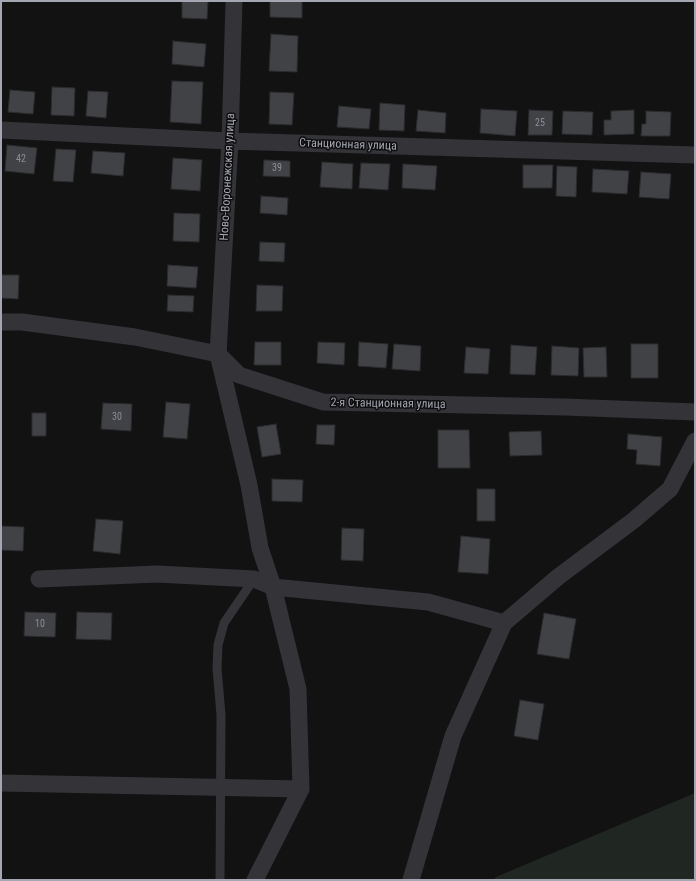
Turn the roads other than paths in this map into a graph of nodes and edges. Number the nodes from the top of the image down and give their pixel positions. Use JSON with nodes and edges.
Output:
{"nodes":[{"id":1,"x":234,"y":1,"type":"edge"},
{"id":2,"x":1,"y":130,"type":"edge"},
{"id":3,"x":230,"y":141,"type":"junction"},
{"id":4,"x":695,"y":155,"type":"edge"},
{"id":5,"x":1,"y":322,"type":"edge"},
{"id":6,"x":218,"y":354,"type":"junction"},
{"id":7,"x":695,"y":412,"type":"edge"},
{"id":8,"x":695,"y":442,"type":"edge"},
{"id":9,"x":39,"y":579,"type":"dead end"},
{"id":10,"x":254,"y":579,"type":"junction"},
{"id":11,"x":273,"y":587,"type":"junction"},
{"id":12,"x":504,"y":623,"type":"junction"},
{"id":13,"x":1,"y":783,"type":"edge"},
{"id":14,"x":221,"y":788,"type":"junction"},
{"id":15,"x":301,"y":789,"type":"junction"},
{"id":16,"x":220,"y":880,"type":"edge"},
{"id":17,"x":255,"y":880,"type":"edge"},
{"id":18,"x":411,"y":880,"type":"edge"}],
"edges":[{"from":1,"to":3,"type":"street","name":"Ново-Воронежская улица"},
{"from":2,"to":3,"type":"street","name":"Станционная улица"},
{"from":3,"to":4,"type":"street","name":"Станционная улица"},
{"from":3,"to":6,"type":"street","name":"Ново-Воронежская улица"},
{"from":5,"to":6,"type":"street"},
{"from":6,"to":7,"type":"street","name":"2-я Станционная улица"},
{"from":6,"to":11,"type":"street","name":"Ново-Воронежская улица"},
{"from":8,"to":12,"type":"street"},
{"from":9,"to":10,"type":"street"},
{"from":10,"to":11,"type":"street"},
{"from":10,"to":14,"type":"lane"},
{"from":11,"to":12,"type":"street"},
{"from":11,"to":15,"type":"street","name":"Ново-Воронежская улица"},
{"from":12,"to":18,"type":"street"},
{"from":13,"to":14,"type":"street"},
{"from":14,"to":15,"type":"street"},
{"from":14,"to":16,"type":"lane"},
{"from":15,"to":17,"type":"street"}]}
